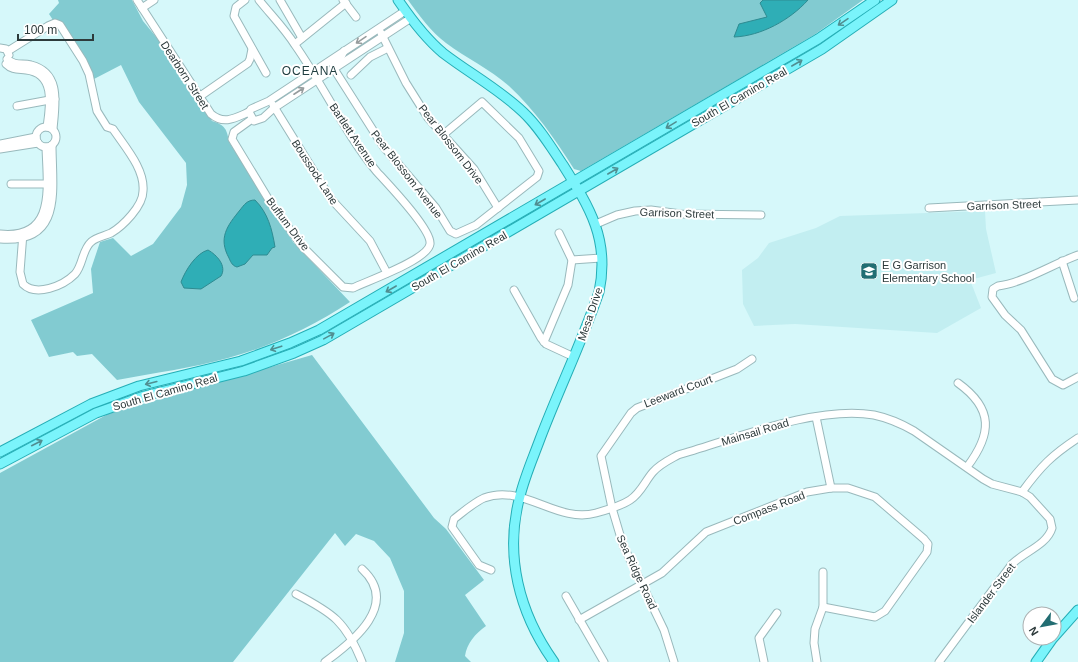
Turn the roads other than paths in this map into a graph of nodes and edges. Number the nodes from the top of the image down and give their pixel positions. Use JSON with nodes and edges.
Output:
{"nodes":[{"id":1,"x":137,"y":0,"type":"edge"},
{"id":2,"x":154,"y":0,"type":"edge"},
{"id":3,"x":245,"y":0,"type":"edge"},
{"id":4,"x":259,"y":0,"type":"edge"},
{"id":5,"x":280,"y":0,"type":"edge"},
{"id":6,"x":398,"y":0,"type":"edge"},
{"id":7,"x":875,"y":0,"type":"edge"},
{"id":8,"x":888,"y":1,"type":"edge"},
{"id":9,"x":344,"y":2,"type":"edge"},
{"id":10,"x":142,"y":8,"type":"junction"},
{"id":11,"x":408,"y":14,"type":"junction"},
{"id":12,"x":356,"y":17,"type":"dead end"},
{"id":13,"x":391,"y":20,"type":"junction"},
{"id":14,"x":382,"y":37,"type":"junction"},
{"id":15,"x":302,"y":38,"type":"junction"},
{"id":16,"x":295,"y":44,"type":"junction"},
{"id":17,"x":0,"y":48,"type":"edge"},
{"id":18,"x":252,"y":48,"type":"junction"},
{"id":19,"x":388,"y":48,"type":"junction"},
{"id":20,"x":8,"y":51,"type":"junction"},
{"id":21,"x":344,"y":51,"type":"junction"},
{"id":22,"x":3,"y":60,"type":"edge"},
{"id":23,"x":334,"y":69,"type":"junction"},
{"id":24,"x":312,"y":72,"type":"junction"},
{"id":25,"x":266,"y":73,"type":"dead end"},
{"id":26,"x":351,"y":75,"type":"dead end"},
{"id":27,"x":317,"y":80,"type":"junction"},
{"id":28,"x":285,"y":91,"type":"junction"},
{"id":29,"x":199,"y":97,"type":"junction"},
{"id":30,"x":53,"y":99,"type":"junction"},
{"id":31,"x":17,"y":106,"type":"dead end"},
{"id":32,"x":274,"y":108,"type":"junction"},
{"id":33,"x":250,"y":116,"type":"junction"},
{"id":34,"x":50,"y":128,"type":"junction"},
{"id":35,"x":444,"y":134,"type":"junction"},
{"id":36,"x":37,"y":140,"type":"junction"},
{"id":37,"x":0,"y":144,"type":"edge"},
{"id":38,"x":49,"y":146,"type":"junction"},
{"id":39,"x":0,"y":149,"type":"edge"},
{"id":40,"x":574,"y":182,"type":"junction"},
{"id":41,"x":11,"y":184,"type":"dead end"},
{"id":42,"x":49,"y":184,"type":"junction"},
{"id":43,"x":579,"y":191,"type":"junction"},
{"id":44,"x":1078,"y":200,"type":"edge"},
{"id":45,"x":498,"y":208,"type":"junction"},
{"id":46,"x":929,"y":208,"type":"dead end"},
{"id":47,"x":761,"y":215,"type":"dead end"},
{"id":48,"x":596,"y":224,"type":"junction"},
{"id":49,"x":559,"y":233,"type":"dead end"},
{"id":50,"x":0,"y":234,"type":"edge"},
{"id":51,"x":23,"y":236,"type":"junction"},
{"id":52,"x":0,"y":239,"type":"edge"},
{"id":53,"x":1078,"y":255,"type":"edge"},
{"id":54,"x":601,"y":258,"type":"junction"},
{"id":55,"x":572,"y":260,"type":"junction"},
{"id":56,"x":1062,"y":261,"type":"junction"},
{"id":57,"x":387,"y":273,"type":"junction"},
{"id":58,"x":514,"y":290,"type":"dead end"},
{"id":59,"x":1074,"y":298,"type":"dead end"},
{"id":60,"x":544,"y":342,"type":"junction"},
{"id":61,"x":574,"y":357,"type":"junction"},
{"id":62,"x":752,"y":359,"type":"dead end"},
{"id":63,"x":1078,"y":377,"type":"edge"},
{"id":64,"x":958,"y":383,"type":"dead end"},
{"id":65,"x":816,"y":416,"type":"junction"},
{"id":66,"x":1078,"y":438,"type":"edge"},
{"id":67,"x":0,"y":452,"type":"edge"},
{"id":68,"x":601,"y":456,"type":"joint"},
{"id":69,"x":1,"y":461,"type":"edge"},
{"id":70,"x":966,"y":467,"type":"junction"},
{"id":71,"x":831,"y":488,"type":"junction"},
{"id":72,"x":1022,"y":492,"type":"junction"},
{"id":73,"x":519,"y":496,"type":"junction"},
{"id":74,"x":612,"y":508,"type":"junction"},
{"id":75,"x":1051,"y":531,"type":"joint"},
{"id":76,"x":362,"y":569,"type":"dead end"},
{"id":77,"x":491,"y":570,"type":"dead end"},
{"id":78,"x":823,"y":572,"type":"dead end"},
{"id":79,"x":642,"y":585,"type":"junction"},
{"id":80,"x":296,"y":594,"type":"dead end"},
{"id":81,"x":566,"y":596,"type":"dead end"},
{"id":82,"x":823,"y":606,"type":"junction"},
{"id":83,"x":1078,"y":610,"type":"edge"},
{"id":84,"x":777,"y":613,"type":"dead end"},
{"id":85,"x":579,"y":620,"type":"junction"},
{"id":86,"x":1062,"y":628,"type":"edge"},
{"id":87,"x":352,"y":640,"type":"junction"},
{"id":88,"x":1048,"y":646,"type":"edge"},
{"id":89,"x":325,"y":662,"type":"edge"},
{"id":90,"x":362,"y":662,"type":"edge"},
{"id":91,"x":554,"y":662,"type":"edge"},
{"id":92,"x":604,"y":662,"type":"edge"},
{"id":93,"x":674,"y":662,"type":"edge"},
{"id":94,"x":764,"y":662,"type":"edge"},
{"id":95,"x":817,"y":662,"type":"edge"},
{"id":96,"x":939,"y":662,"type":"edge"},
{"id":97,"x":1036,"y":662,"type":"edge"}],
"edges":[{"from":1,"to":10,"type":"street","name":"Dearborn Street"},
{"from":2,"to":10,"type":"street"},
{"from":3,"to":18,"type":"street"},
{"from":4,"to":16,"type":"street","name":"Bartlett Avenue"},
{"from":5,"to":15,"type":"street"},
{"from":6,"to":11,"type":"main road","name":"Mesa Drive"},
{"from":7,"to":40,"type":"main road","name":"South El Camino Real","one_way":true},
{"from":43,"to":8,"type":"main road","name":"South El Camino Real","one_way":true},
{"from":9,"to":12,"type":"street"},
{"from":9,"to":15,"type":"street"},
{"from":10,"to":29,"type":"street","name":"Dearborn Street"},
{"from":11,"to":13,"type":"street"},
{"from":11,"to":14,"type":"street"},
{"from":11,"to":40,"type":"main road","name":"Mesa Drive"},
{"from":13,"to":14,"type":"street"},
{"from":13,"to":21,"type":"street","one_way":true},
{"from":14,"to":19,"type":"street","name":"Pear Blossom Drive"},
{"from":14,"to":23,"type":"street"},
{"from":15,"to":16,"type":"street"},
{"from":16,"to":24,"type":"street","name":"Bartlett Avenue"},
{"from":17,"to":20,"type":"street"},
{"from":18,"to":25,"type":"street"},
{"from":18,"to":29,"type":"street"},
{"from":19,"to":26,"type":"street"},
{"from":19,"to":35,"type":"street","name":"Pear Blossom Drive"},
{"from":20,"to":22,"type":"street"},
{"from":20,"to":51,"type":"street"},
{"from":21,"to":23,"type":"street"},
{"from":21,"to":24,"type":"street"},
{"from":22,"to":30,"type":"street"},
{"from":23,"to":27,"type":"street"},
{"from":23,"to":45,"type":"street","name":"Pear Blossom Avenue"},
{"from":24,"to":27,"type":"street","name":"Bartlett Avenue"},
{"from":24,"to":28,"type":"street"},
{"from":32,"to":27,"type":"street","one_way":true},
{"from":27,"to":57,"type":"street","name":"Bartlett Avenue"},
{"from":28,"to":32,"type":"street"},
{"from":28,"to":33,"type":"street"},
{"from":29,"to":33,"type":"street","name":"Dearborn Street"},
{"from":30,"to":31,"type":"street"},
{"from":30,"to":34,"type":"street"},
{"from":32,"to":33,"type":"street"},
{"from":32,"to":57,"type":"street","name":"Boussock Lane"},
{"from":33,"to":57,"type":"street","name":"Buffum Drive"},
{"from":34,"to":36,"type":"street"},
{"from":34,"to":38,"type":"street"},
{"from":35,"to":45,"type":"street","name":"Pear Blossom Drive"},
{"from":35,"to":45,"type":"street"},
{"from":36,"to":37,"type":"street"},
{"from":36,"to":38,"type":"street"},
{"from":36,"to":39,"type":"street"},
{"from":38,"to":42,"type":"street"},
{"from":40,"to":43,"type":"main road","name":"Mesa Drive"},
{"from":40,"to":67,"type":"main road","name":"South El Camino Real","one_way":true},
{"from":41,"to":42,"type":"street"},
{"from":42,"to":51,"type":"street"},
{"from":43,"to":48,"type":"main road","name":"Mesa Drive"},
{"from":69,"to":43,"type":"main road","name":"South El Camino Real","one_way":true},
{"from":44,"to":46,"type":"street","name":"Garrison Street"},
{"from":47,"to":48,"type":"street","name":"Garrison Street"},
{"from":48,"to":54,"type":"main road","name":"Mesa Drive"},
{"from":49,"to":55,"type":"street"},
{"from":50,"to":51,"type":"street"},
{"from":51,"to":52,"type":"street"},
{"from":53,"to":56,"type":"street"},
{"from":54,"to":55,"type":"street"},
{"from":54,"to":61,"type":"main road","name":"Mesa Drive"},
{"from":55,"to":60,"type":"street"},
{"from":56,"to":59,"type":"street"},
{"from":56,"to":63,"type":"street"},
{"from":58,"to":60,"type":"street"},
{"from":60,"to":61,"type":"street"},
{"from":61,"to":73,"type":"main road","name":"Mesa Drive"},
{"from":62,"to":68,"type":"street","name":"Leeward Court"},
{"from":64,"to":70,"type":"street"},
{"from":65,"to":70,"type":"street","name":"Mainsail Road"},
{"from":65,"to":71,"type":"street"},
{"from":65,"to":74,"type":"street","name":"Mainsail Road"},
{"from":66,"to":72,"type":"street"},
{"from":68,"to":74,"type":"street","name":"Sea Ridge Road"},
{"from":70,"to":72,"type":"street","name":"Mainsail Road"},
{"from":71,"to":79,"type":"street","name":"Compass Road"},
{"from":71,"to":82,"type":"street","name":"Compass Road"},
{"from":72,"to":75,"type":"street","name":"Mainsail Road"},
{"from":73,"to":74,"type":"street","name":"Mainsail Road"},
{"from":73,"to":77,"type":"street","name":"Mainsail Road"},
{"from":73,"to":91,"type":"main road","name":"Mesa Drive"},
{"from":74,"to":79,"type":"street","name":"Sea Ridge Road"},
{"from":75,"to":96,"type":"street","name":"Islander Street"},
{"from":76,"to":87,"type":"street"},
{"from":78,"to":82,"type":"street"},
{"from":79,"to":85,"type":"street","name":"Compass Road"},
{"from":79,"to":93,"type":"street","name":"Sea Ridge Road"},
{"from":80,"to":87,"type":"street"},
{"from":81,"to":85,"type":"street"},
{"from":82,"to":95,"type":"street"},
{"from":83,"to":86,"type":"main road"},
{"from":84,"to":94,"type":"street"},
{"from":85,"to":92,"type":"street"},
{"from":87,"to":89,"type":"street"},
{"from":87,"to":90,"type":"street"},
{"from":88,"to":97,"type":"main road"}]}
